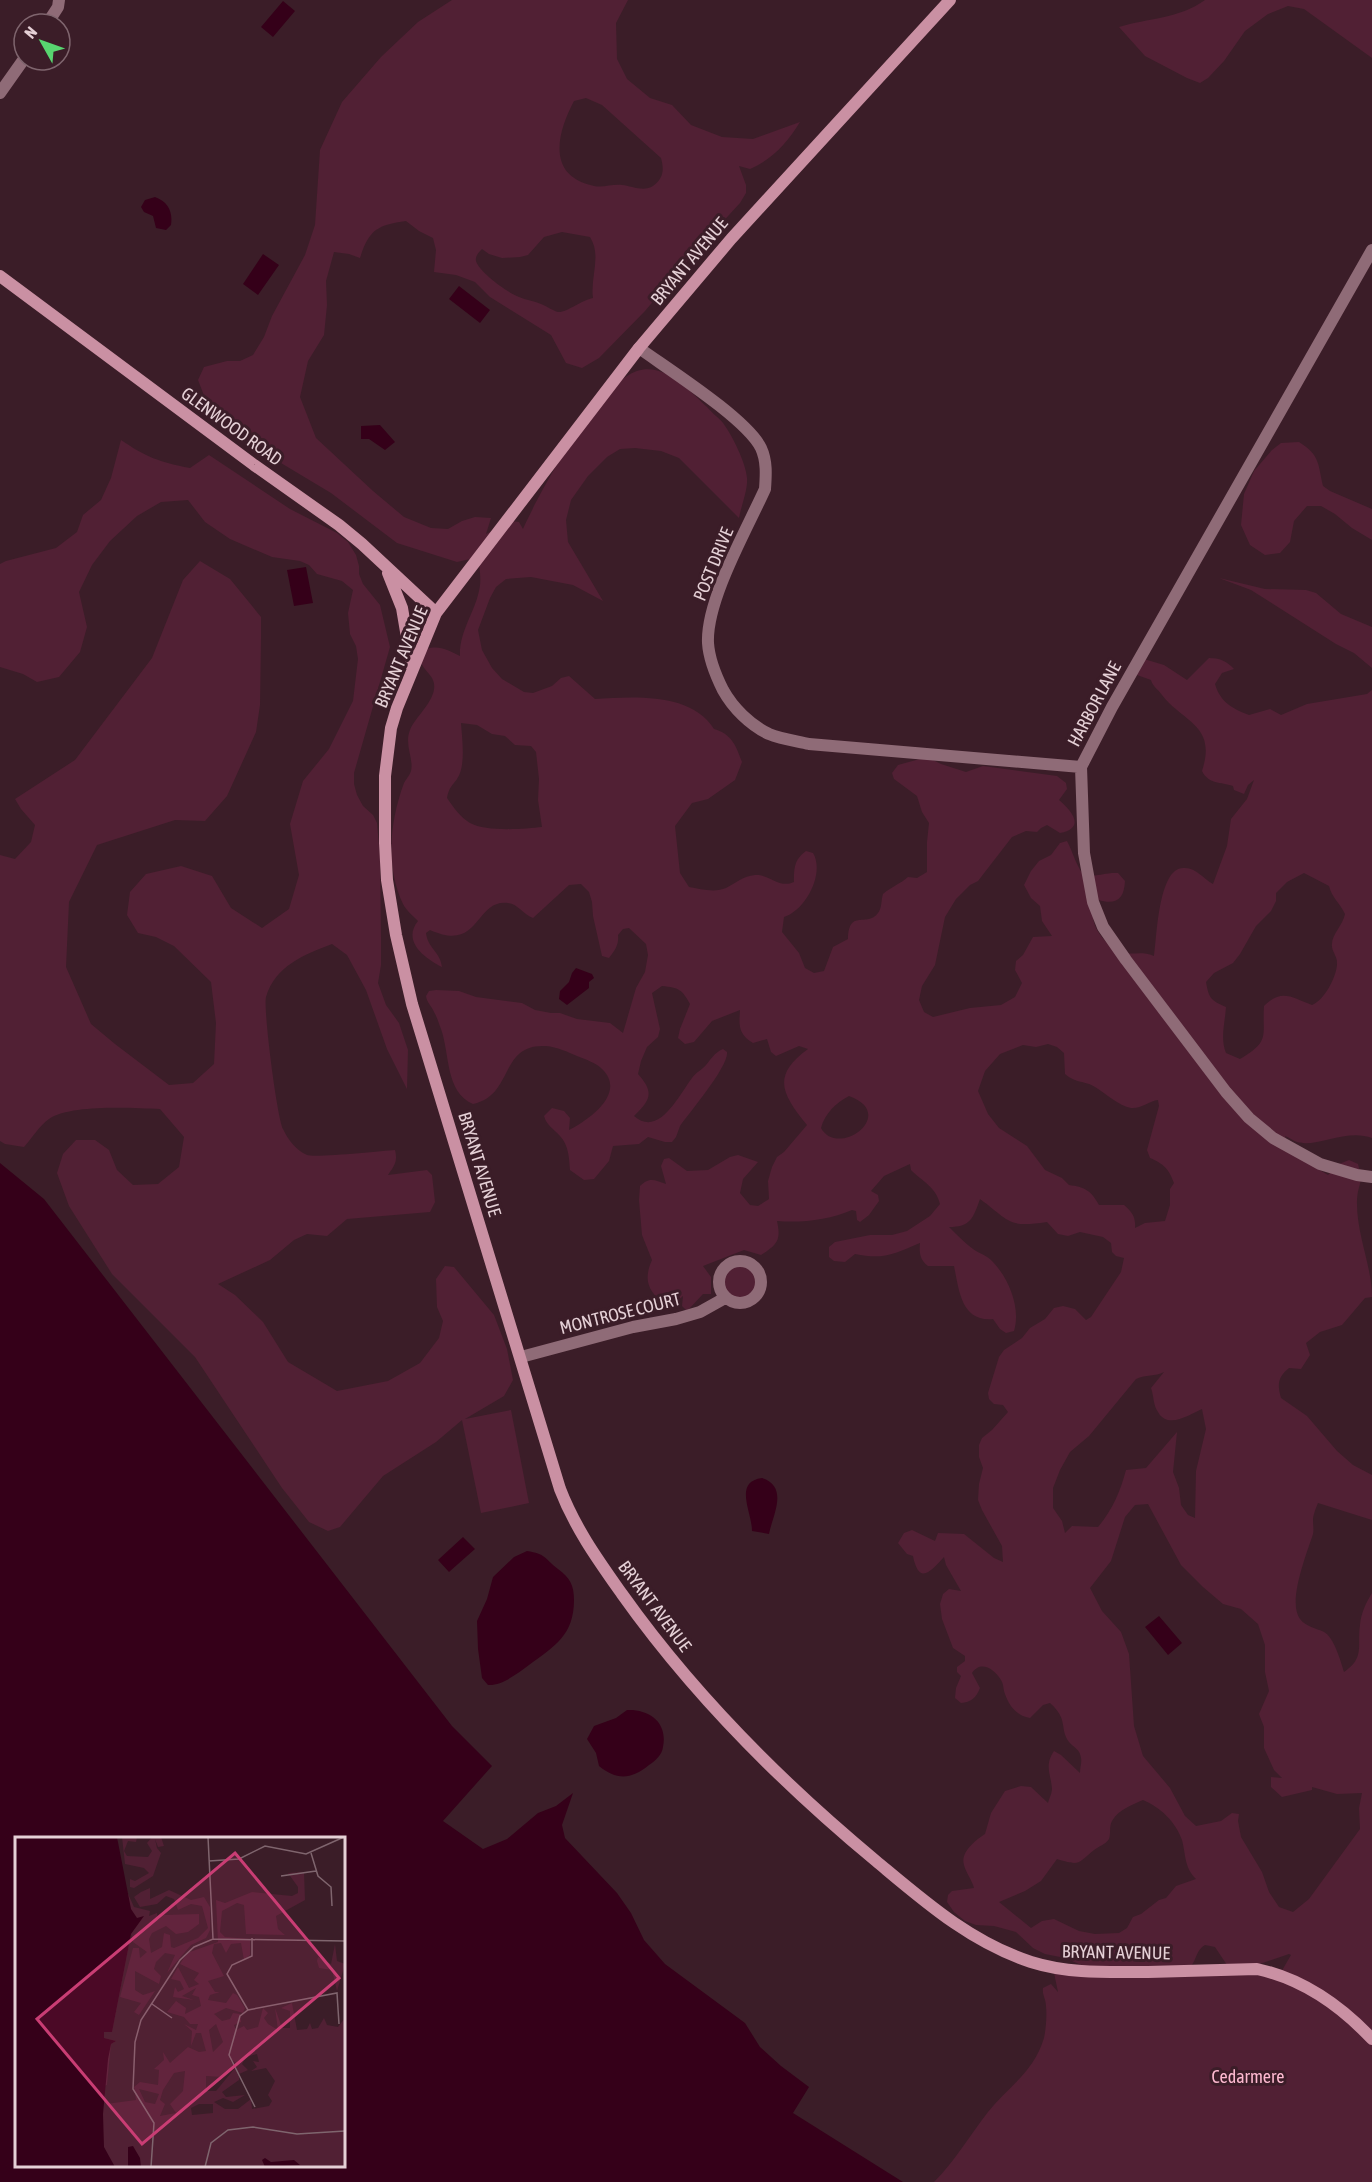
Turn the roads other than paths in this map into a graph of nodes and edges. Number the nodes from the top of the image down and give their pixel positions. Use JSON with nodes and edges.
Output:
{"nodes":[{"id":1,"x":950,"y":0,"type":"edge"},
{"id":2,"x":15,"y":72,"type":"edge"},
{"id":3,"x":0,"y":93,"type":"edge"},
{"id":4,"x":1372,"y":250,"type":"edge"},
{"id":5,"x":0,"y":276,"type":"edge"},
{"id":6,"x":639,"y":348,"type":"junction"},
{"id":7,"x":383,"y":563,"type":"junction"},
{"id":8,"x":436,"y":613,"type":"junction"},
{"id":9,"x":412,"y":667,"type":"junction"},
{"id":10,"x":1081,"y":768,"type":"junction"},
{"id":11,"x":1372,"y":1177,"type":"edge"},
{"id":12,"x":725,"y":1298,"type":"dead end"},
{"id":13,"x":521,"y":1357,"type":"junction"},
{"id":14,"x":1372,"y":2039,"type":"edge"}],
"edges":[{"from":1,"to":6,"type":"main road","name":"BRYANT AVENUE"},
{"from":2,"to":3,"type":"street"},
{"from":4,"to":10,"type":"street","name":"HARBOR LANE"},
{"from":5,"to":7,"type":"main road","name":"GLENWOOD ROAD"},
{"from":6,"to":8,"type":"main road","name":"BRYANT AVENUE"},
{"from":6,"to":10,"type":"street","name":"POST DRIVE"},
{"from":7,"to":8,"type":"main road","name":"GLENWOOD ROAD"},
{"from":7,"to":9,"type":"main road"},
{"from":8,"to":9,"type":"main road","name":"BRYANT AVENUE"},
{"from":9,"to":13,"type":"main road","name":"BRYANT AVENUE"},
{"from":10,"to":11,"type":"street","name":"HARBOR LANE"},
{"from":12,"to":13,"type":"street","name":"MONTROSE COURT"},
{"from":13,"to":14,"type":"main road","name":"BRYANT AVENUE"}]}
